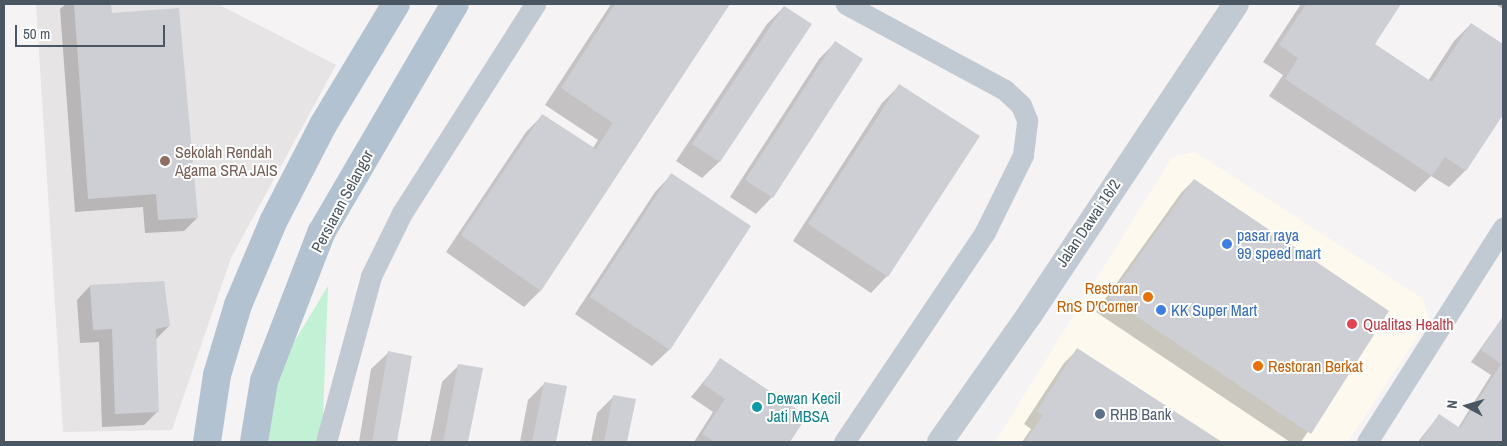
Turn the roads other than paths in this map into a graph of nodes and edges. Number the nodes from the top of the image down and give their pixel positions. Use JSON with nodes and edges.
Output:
{"nodes":[{"id":1,"x":396,"y":4,"type":"edge"},
{"id":2,"x":455,"y":4,"type":"edge"},
{"id":3,"x":535,"y":4,"type":"edge"},
{"id":4,"x":846,"y":4,"type":"edge"},
{"id":5,"x":1236,"y":4,"type":"edge"},
{"id":6,"x":1503,"y":228,"type":"edge"},
{"id":7,"x":207,"y":442,"type":"edge"},
{"id":8,"x":254,"y":442,"type":"edge"},
{"id":9,"x":326,"y":442,"type":"edge"},
{"id":10,"x":844,"y":442,"type":"edge"},
{"id":11,"x":940,"y":442,"type":"edge"},
{"id":12,"x":1367,"y":442,"type":"edge"}],
"edges":[{"from":1,"to":7,"type":"main road"},
{"from":2,"to":8,"type":"main road","name":"Persiaran Selangor"},
{"from":3,"to":9,"type":"street"},
{"from":4,"to":10,"type":"street"},
{"from":5,"to":11,"type":"street","name":"Jalan Dawai 16/2"},
{"from":6,"to":12,"type":"street"}]}
